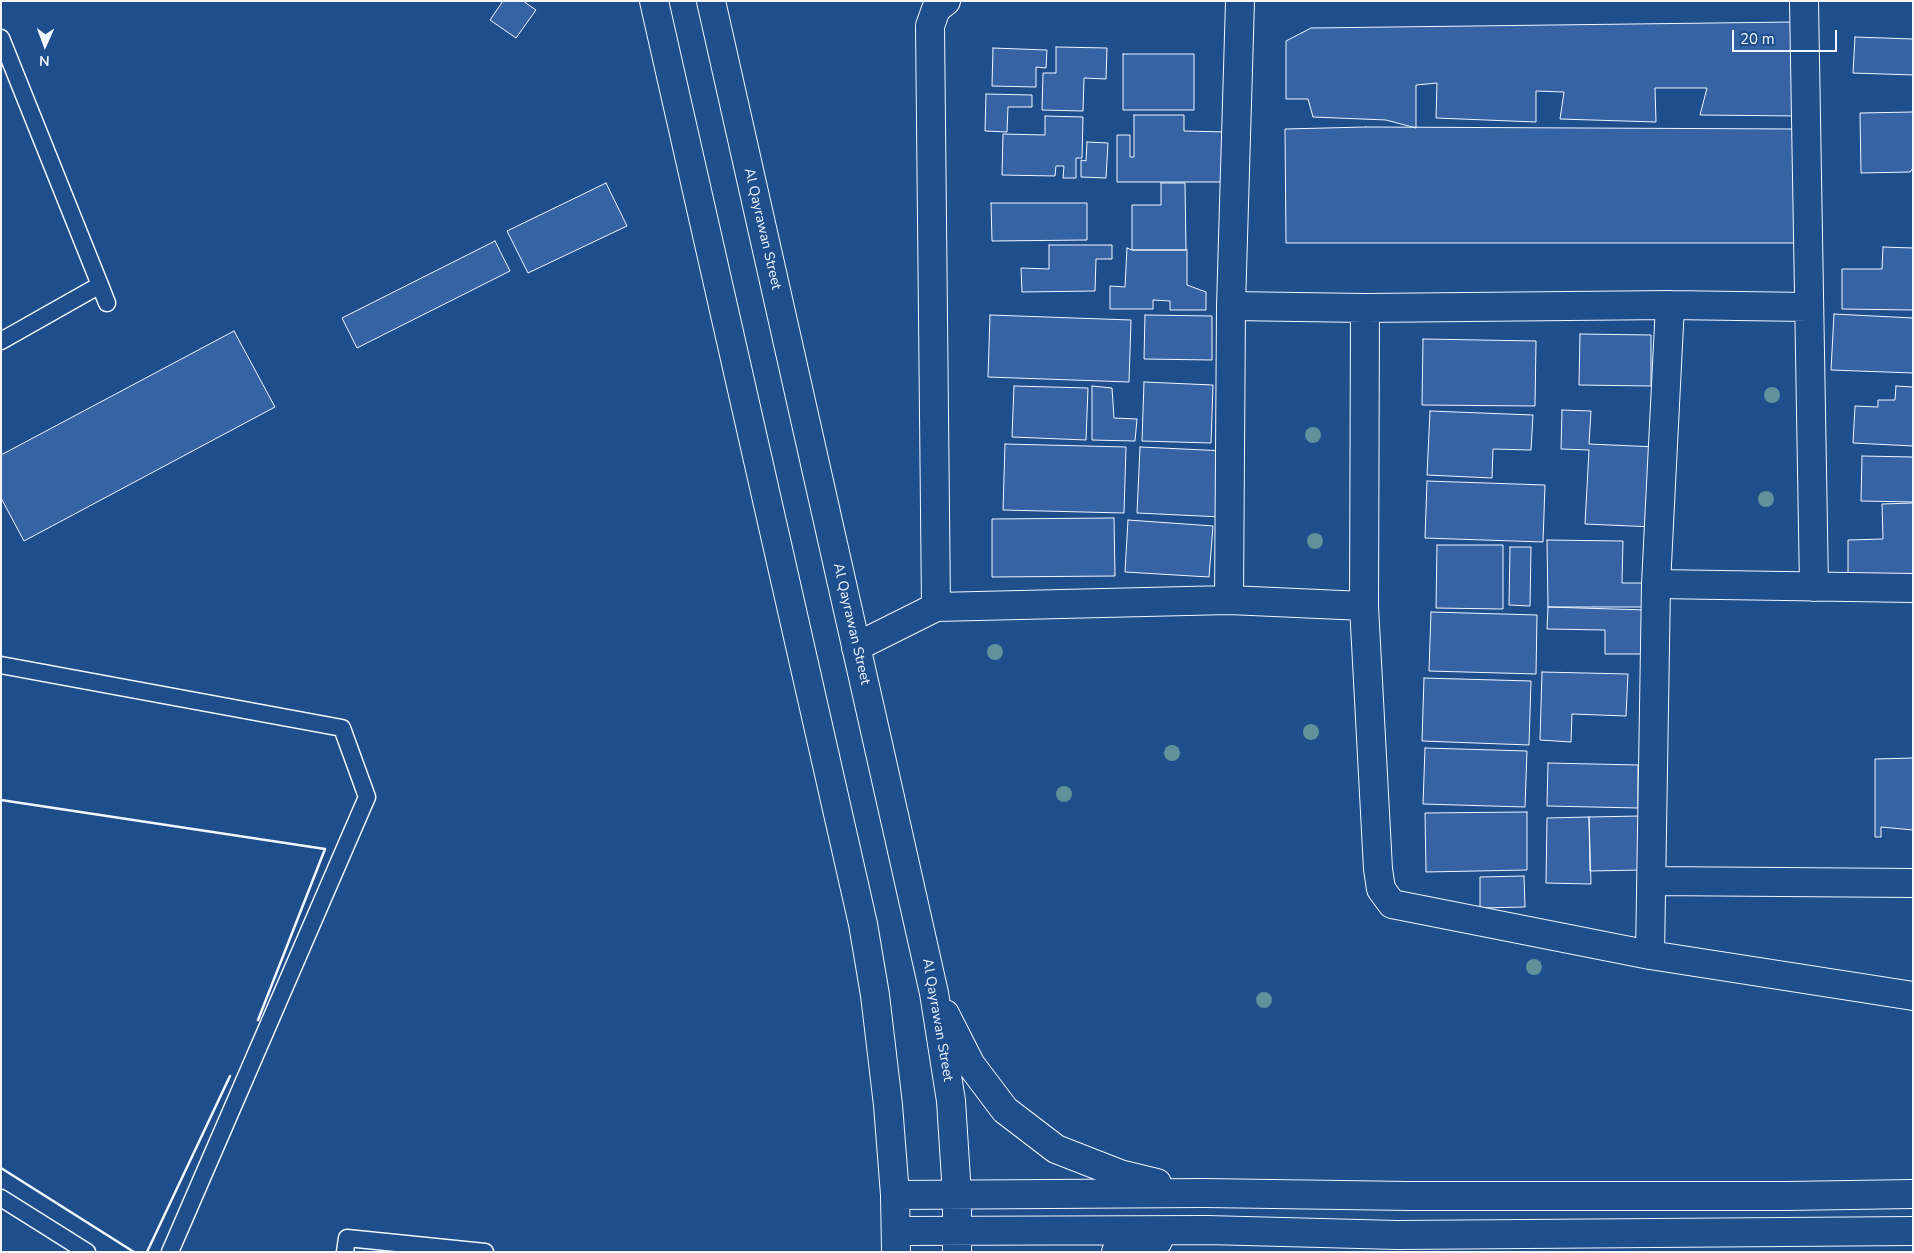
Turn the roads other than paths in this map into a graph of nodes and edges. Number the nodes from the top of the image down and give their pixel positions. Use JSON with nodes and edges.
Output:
{"nodes":[{"id":1,"x":654,"y":1,"type":"edge"},
{"id":2,"x":711,"y":1,"type":"edge"},
{"id":3,"x":946,"y":1,"type":"edge"},
{"id":4,"x":1240,"y":1,"type":"edge"},
{"id":5,"x":1804,"y":1,"type":"edge"},
{"id":6,"x":1,"y":38,"type":"edge"},
{"id":7,"x":100,"y":285,"type":"junction"},
{"id":8,"x":107,"y":303,"type":"dead end"},
{"id":9,"x":1670,"y":305,"type":"junction"},
{"id":10,"x":1231,"y":306,"type":"junction"},
{"id":11,"x":1808,"y":307,"type":"junction"},
{"id":12,"x":1365,"y":308,"type":"junction"},
{"id":13,"x":1,"y":341,"type":"edge"},
{"id":14,"x":1656,"y":584,"type":"junction"},
{"id":15,"x":1814,"y":587,"type":"junction"},
{"id":16,"x":1913,"y":588,"type":"edge"},
{"id":17,"x":1230,"y":600,"type":"junction"},
{"id":18,"x":1364,"y":606,"type":"junction"},
{"id":19,"x":936,"y":607,"type":"junction"},
{"id":20,"x":856,"y":647,"type":"junction"},
{"id":21,"x":1,"y":665,"type":"edge"},
{"id":22,"x":1652,"y":881,"type":"junction"},
{"id":23,"x":1913,"y":883,"type":"edge"},
{"id":24,"x":1650,"y":955,"type":"junction"},
{"id":25,"x":934,"y":993,"type":"junction"},
{"id":26,"x":1913,"y":996,"type":"edge"},
{"id":27,"x":1204,"y":1193,"type":"junction"},
{"id":28,"x":1913,"y":1194,"type":"edge"},
{"id":29,"x":895,"y":1195,"type":"junction"},
{"id":30,"x":957,"y":1195,"type":"junction"},
{"id":31,"x":1,"y":1198,"type":"edge"},
{"id":32,"x":1208,"y":1230,"type":"junction"},
{"id":33,"x":1913,"y":1231,"type":"edge"},
{"id":34,"x":896,"y":1241,"type":"edge"},
{"id":35,"x":957,"y":1241,"type":"edge"},
{"id":36,"x":87,"y":1252,"type":"edge"},
{"id":37,"x":170,"y":1252,"type":"edge"},
{"id":38,"x":345,"y":1252,"type":"edge"},
{"id":39,"x":485,"y":1252,"type":"edge"},
{"id":40,"x":1116,"y":1252,"type":"edge"}],
"edges":[{"from":1,"to":29,"type":"street"},
{"from":2,"to":20,"type":"street","name":"Al Qayrawan Street"},
{"from":3,"to":19,"type":"street"},
{"from":4,"to":10,"type":"street"},
{"from":5,"to":11,"type":"street"},
{"from":6,"to":7,"type":"lane"},
{"from":7,"to":8,"type":"lane"},
{"from":7,"to":13,"type":"lane"},
{"from":9,"to":11,"type":"street"},
{"from":9,"to":12,"type":"street"},
{"from":9,"to":14,"type":"street"},
{"from":10,"to":12,"type":"street"},
{"from":10,"to":17,"type":"street"},
{"from":11,"to":15,"type":"street"},
{"from":12,"to":18,"type":"street"},
{"from":14,"to":15,"type":"street"},
{"from":14,"to":22,"type":"street"},
{"from":15,"to":16,"type":"street"},
{"from":17,"to":18,"type":"street"},
{"from":17,"to":19,"type":"street"},
{"from":18,"to":24,"type":"street"},
{"from":19,"to":20,"type":"street"},
{"from":20,"to":25,"type":"street","name":"Al Qayrawan Street"},
{"from":21,"to":37,"type":"lane"},
{"from":22,"to":23,"type":"street"},
{"from":22,"to":24,"type":"street"},
{"from":24,"to":26,"type":"street"},
{"from":25,"to":27,"type":"street"},
{"from":25,"to":30,"type":"street","name":"Al Qayrawan Street"},
{"from":27,"to":28,"type":"street"},
{"from":27,"to":30,"type":"street"},
{"from":29,"to":30,"type":"street"},
{"from":29,"to":34,"type":"street"},
{"from":30,"to":35,"type":"street","name":"Al Qayrawan Street"},
{"from":31,"to":36,"type":"lane"},
{"from":32,"to":33,"type":"street"},
{"from":32,"to":35,"type":"street"},
{"from":32,"to":40,"type":"street"},
{"from":34,"to":35,"type":"street"},
{"from":38,"to":39,"type":"lane"}]}
